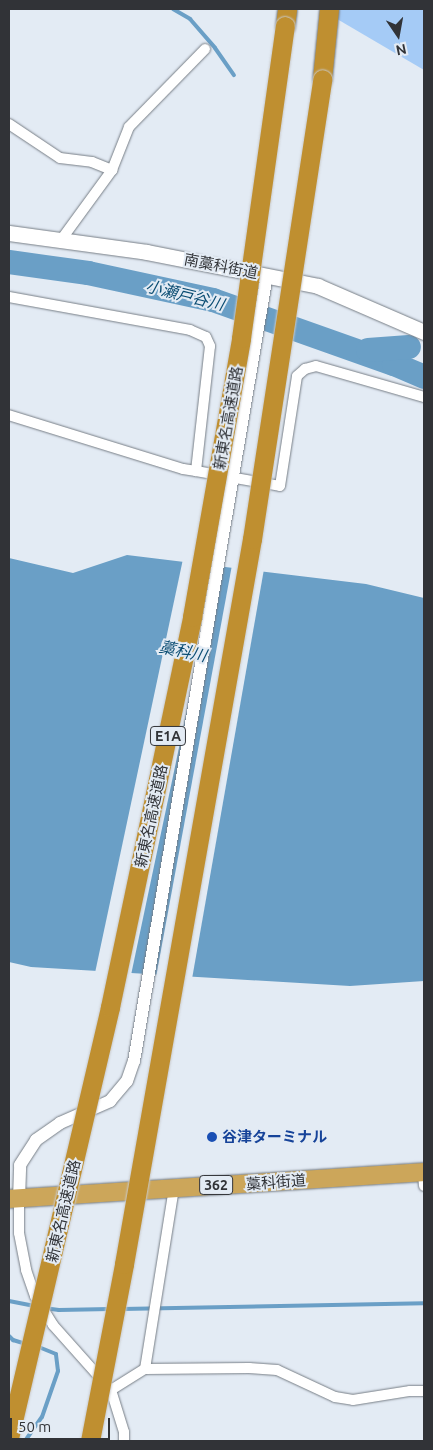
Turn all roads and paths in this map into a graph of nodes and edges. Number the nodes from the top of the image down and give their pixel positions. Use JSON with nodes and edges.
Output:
{"nodes":[{"id":1,"x":329,"y":9,"type":"edge"},
{"id":2,"x":286,"y":18,"type":"edge"},
{"id":3,"x":205,"y":50,"type":"dead end"},
{"id":4,"x":9,"y":124,"type":"edge"},
{"id":5,"x":112,"y":170,"type":"junction"},
{"id":6,"x":9,"y":233,"type":"edge"},
{"id":7,"x":61,"y":240,"type":"junction"},
{"id":8,"x":267,"y":275,"type":"junction"},
{"id":9,"x":9,"y":297,"type":"edge"},
{"id":10,"x":424,"y":332,"type":"edge"},
{"id":11,"x":424,"y":396,"type":"edge"},
{"id":12,"x":9,"y":415,"type":"edge"},
{"id":13,"x":196,"y":471,"type":"junction"},
{"id":14,"x":233,"y":478,"type":"junction"},
{"id":15,"x":424,"y":1177,"type":"edge"},
{"id":16,"x":174,"y":1188,"type":"junction"},
{"id":17,"x":14,"y":1199,"type":"edge"},
{"id":18,"x":144,"y":1369,"type":"junction"},
{"id":19,"x":111,"y":1390,"type":"junction"},
{"id":20,"x":424,"y":1391,"type":"edge"},
{"id":21,"x":9,"y":1438,"type":"edge"},
{"id":22,"x":90,"y":1441,"type":"edge"},
{"id":23,"x":124,"y":1441,"type":"edge"}],
"edges":[{"from":1,"to":22,"type":"highway","bridge":true},
{"from":2,"to":21,"type":"highway","name":"新東名高速道路","number":"E1A","bridge":true},
{"from":3,"to":5,"type":"street"},
{"from":4,"to":5,"type":"street"},
{"from":5,"to":7,"type":"street"},
{"from":6,"to":7,"type":"main road","name":"南藁科街道"},
{"from":7,"to":8,"type":"main road","name":"南藁科街道"},
{"from":8,"to":10,"type":"main road","name":"南藁科街道"},
{"from":8,"to":14,"type":"street"},
{"from":9,"to":13,"type":"street"},
{"from":11,"to":14,"type":"street"},
{"from":12,"to":13,"type":"street"},
{"from":13,"to":14,"type":"street"},
{"from":14,"to":17,"type":"street"},
{"from":15,"to":16,"type":"highway","name":"藁科街道","number":"362"},
{"from":16,"to":17,"type":"highway","name":"藁科街道","number":"362"},
{"from":16,"to":18,"type":"street"},
{"from":17,"to":19,"type":"street"},
{"from":18,"to":19,"type":"street"},
{"from":18,"to":20,"type":"street"},
{"from":19,"to":23,"type":"street"}]}
